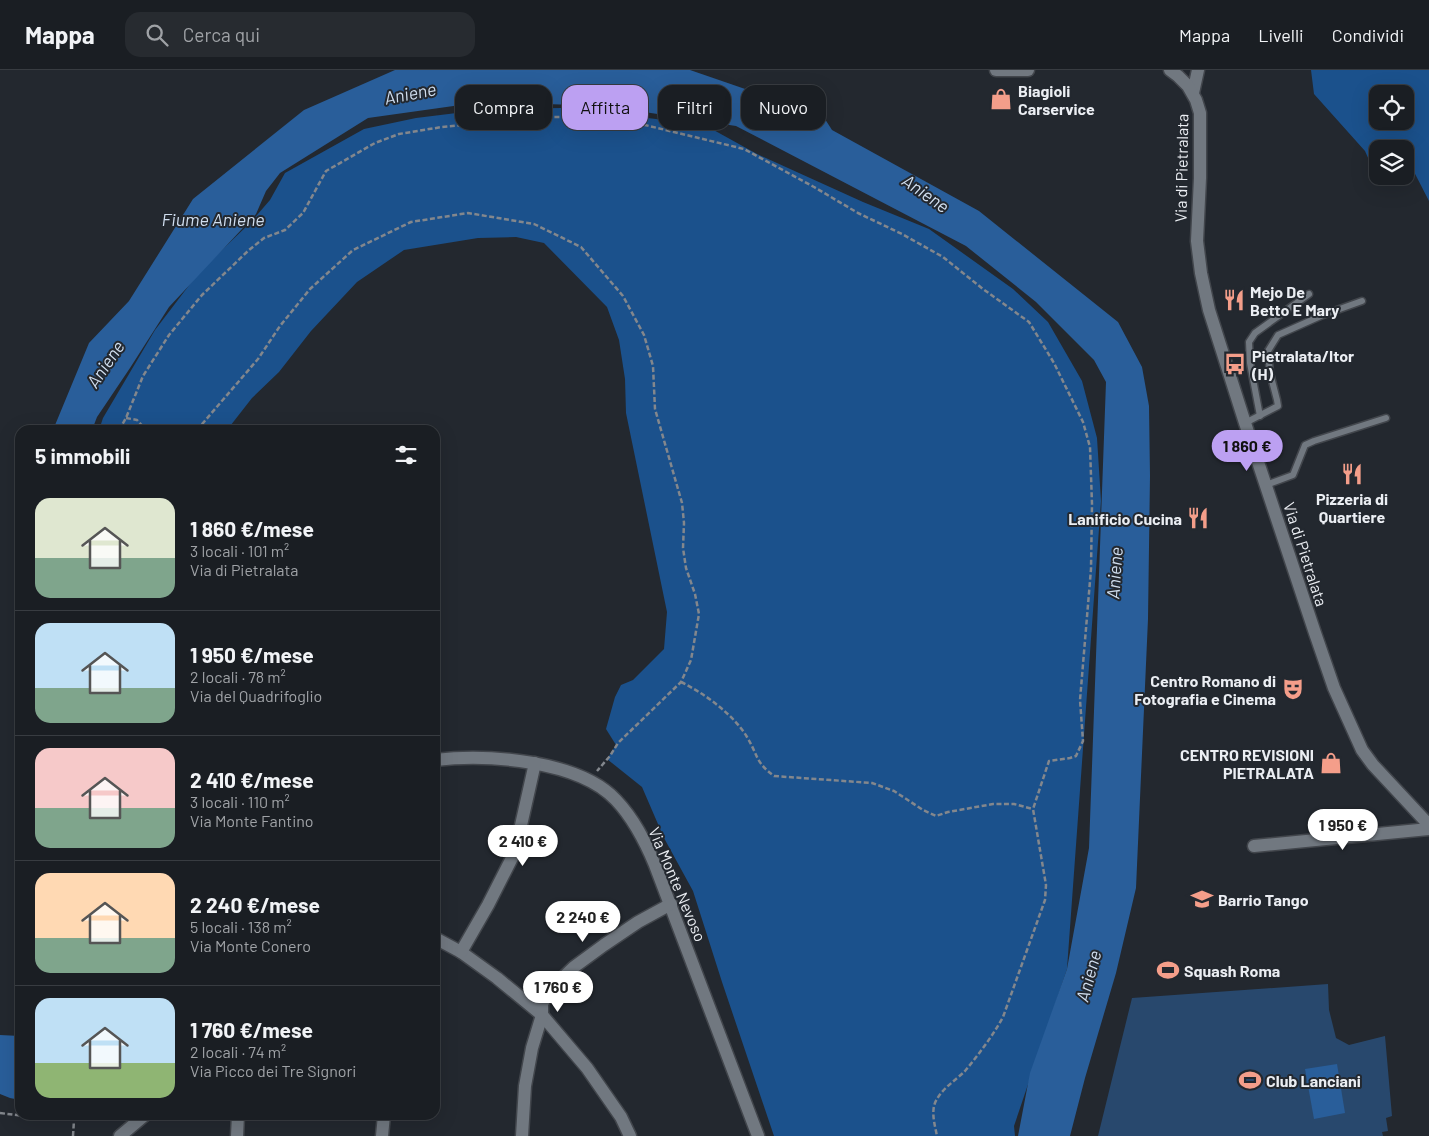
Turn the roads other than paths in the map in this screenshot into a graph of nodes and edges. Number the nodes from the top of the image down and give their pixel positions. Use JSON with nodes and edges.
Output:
{"nodes":[{"id":1,"x":996,"y":70,"type":"edge"},
{"id":2,"x":1028,"y":70,"type":"edge"},
{"id":3,"x":1170,"y":70,"type":"edge"},
{"id":4,"x":1198,"y":70,"type":"edge"},
{"id":5,"x":1193,"y":93,"type":"junction"},
{"id":6,"x":1309,"y":294,"type":"dead end"},
{"id":7,"x":1362,"y":301,"type":"dead end"},
{"id":8,"x":1260,"y":416,"type":"junction"},
{"id":9,"x":1386,"y":418,"type":"dead end"},
{"id":10,"x":1245,"y":423,"type":"junction"},
{"id":11,"x":1266,"y":485,"type":"junction"},
{"id":12,"x":440,"y":759,"type":"edge"},
{"id":13,"x":535,"y":763,"type":"junction"},
{"id":14,"x":1429,"y":825,"type":"edge"},
{"id":15,"x":1429,"y":829,"type":"edge"},
{"id":16,"x":1254,"y":846,"type":"dead end"},
{"id":17,"x":671,"y":904,"type":"junction"},
{"id":18,"x":440,"y":941,"type":"edge"},
{"id":19,"x":461,"y":952,"type":"junction"},
{"id":20,"x":542,"y":1016,"type":"junction"},
{"id":21,"x":139,"y":1120,"type":"edge"},
{"id":22,"x":238,"y":1120,"type":"edge"},
{"id":23,"x":384,"y":1120,"type":"edge"},
{"id":24,"x":120,"y":1136,"type":"edge"},
{"id":25,"x":236,"y":1136,"type":"edge"},
{"id":26,"x":382,"y":1136,"type":"edge"},
{"id":27,"x":522,"y":1136,"type":"edge"},
{"id":28,"x":630,"y":1136,"type":"edge"},
{"id":29,"x":758,"y":1136,"type":"edge"}],
"edges":[{"from":1,"to":2,"type":"street"},
{"from":3,"to":5,"type":"street","name":"Via di Pietralata"},
{"from":4,"to":5,"type":"street"},
{"from":5,"to":10,"type":"street","name":"Via di Pietralata"},
{"from":6,"to":8,"type":"lane"},
{"from":7,"to":8,"type":"lane"},
{"from":8,"to":10,"type":"lane"},
{"from":9,"to":11,"type":"lane"},
{"from":10,"to":11,"type":"street","name":"Via di Pietralata"},
{"from":11,"to":14,"type":"street","name":"Via di Pietralata"},
{"from":12,"to":13,"type":"street","name":"Via Monte Nevoso"},
{"from":13,"to":17,"type":"street","name":"Via Monte Nevoso"},
{"from":13,"to":19,"type":"street"},
{"from":15,"to":16,"type":"street"},
{"from":17,"to":20,"type":"street"},
{"from":17,"to":29,"type":"street","name":"Via Monte Nevoso"},
{"from":18,"to":19,"type":"street"},
{"from":19,"to":20,"type":"street"},
{"from":20,"to":27,"type":"street"},
{"from":20,"to":28,"type":"street"},
{"from":21,"to":24,"type":"street"},
{"from":22,"to":25,"type":"street"},
{"from":23,"to":26,"type":"street"}]}
